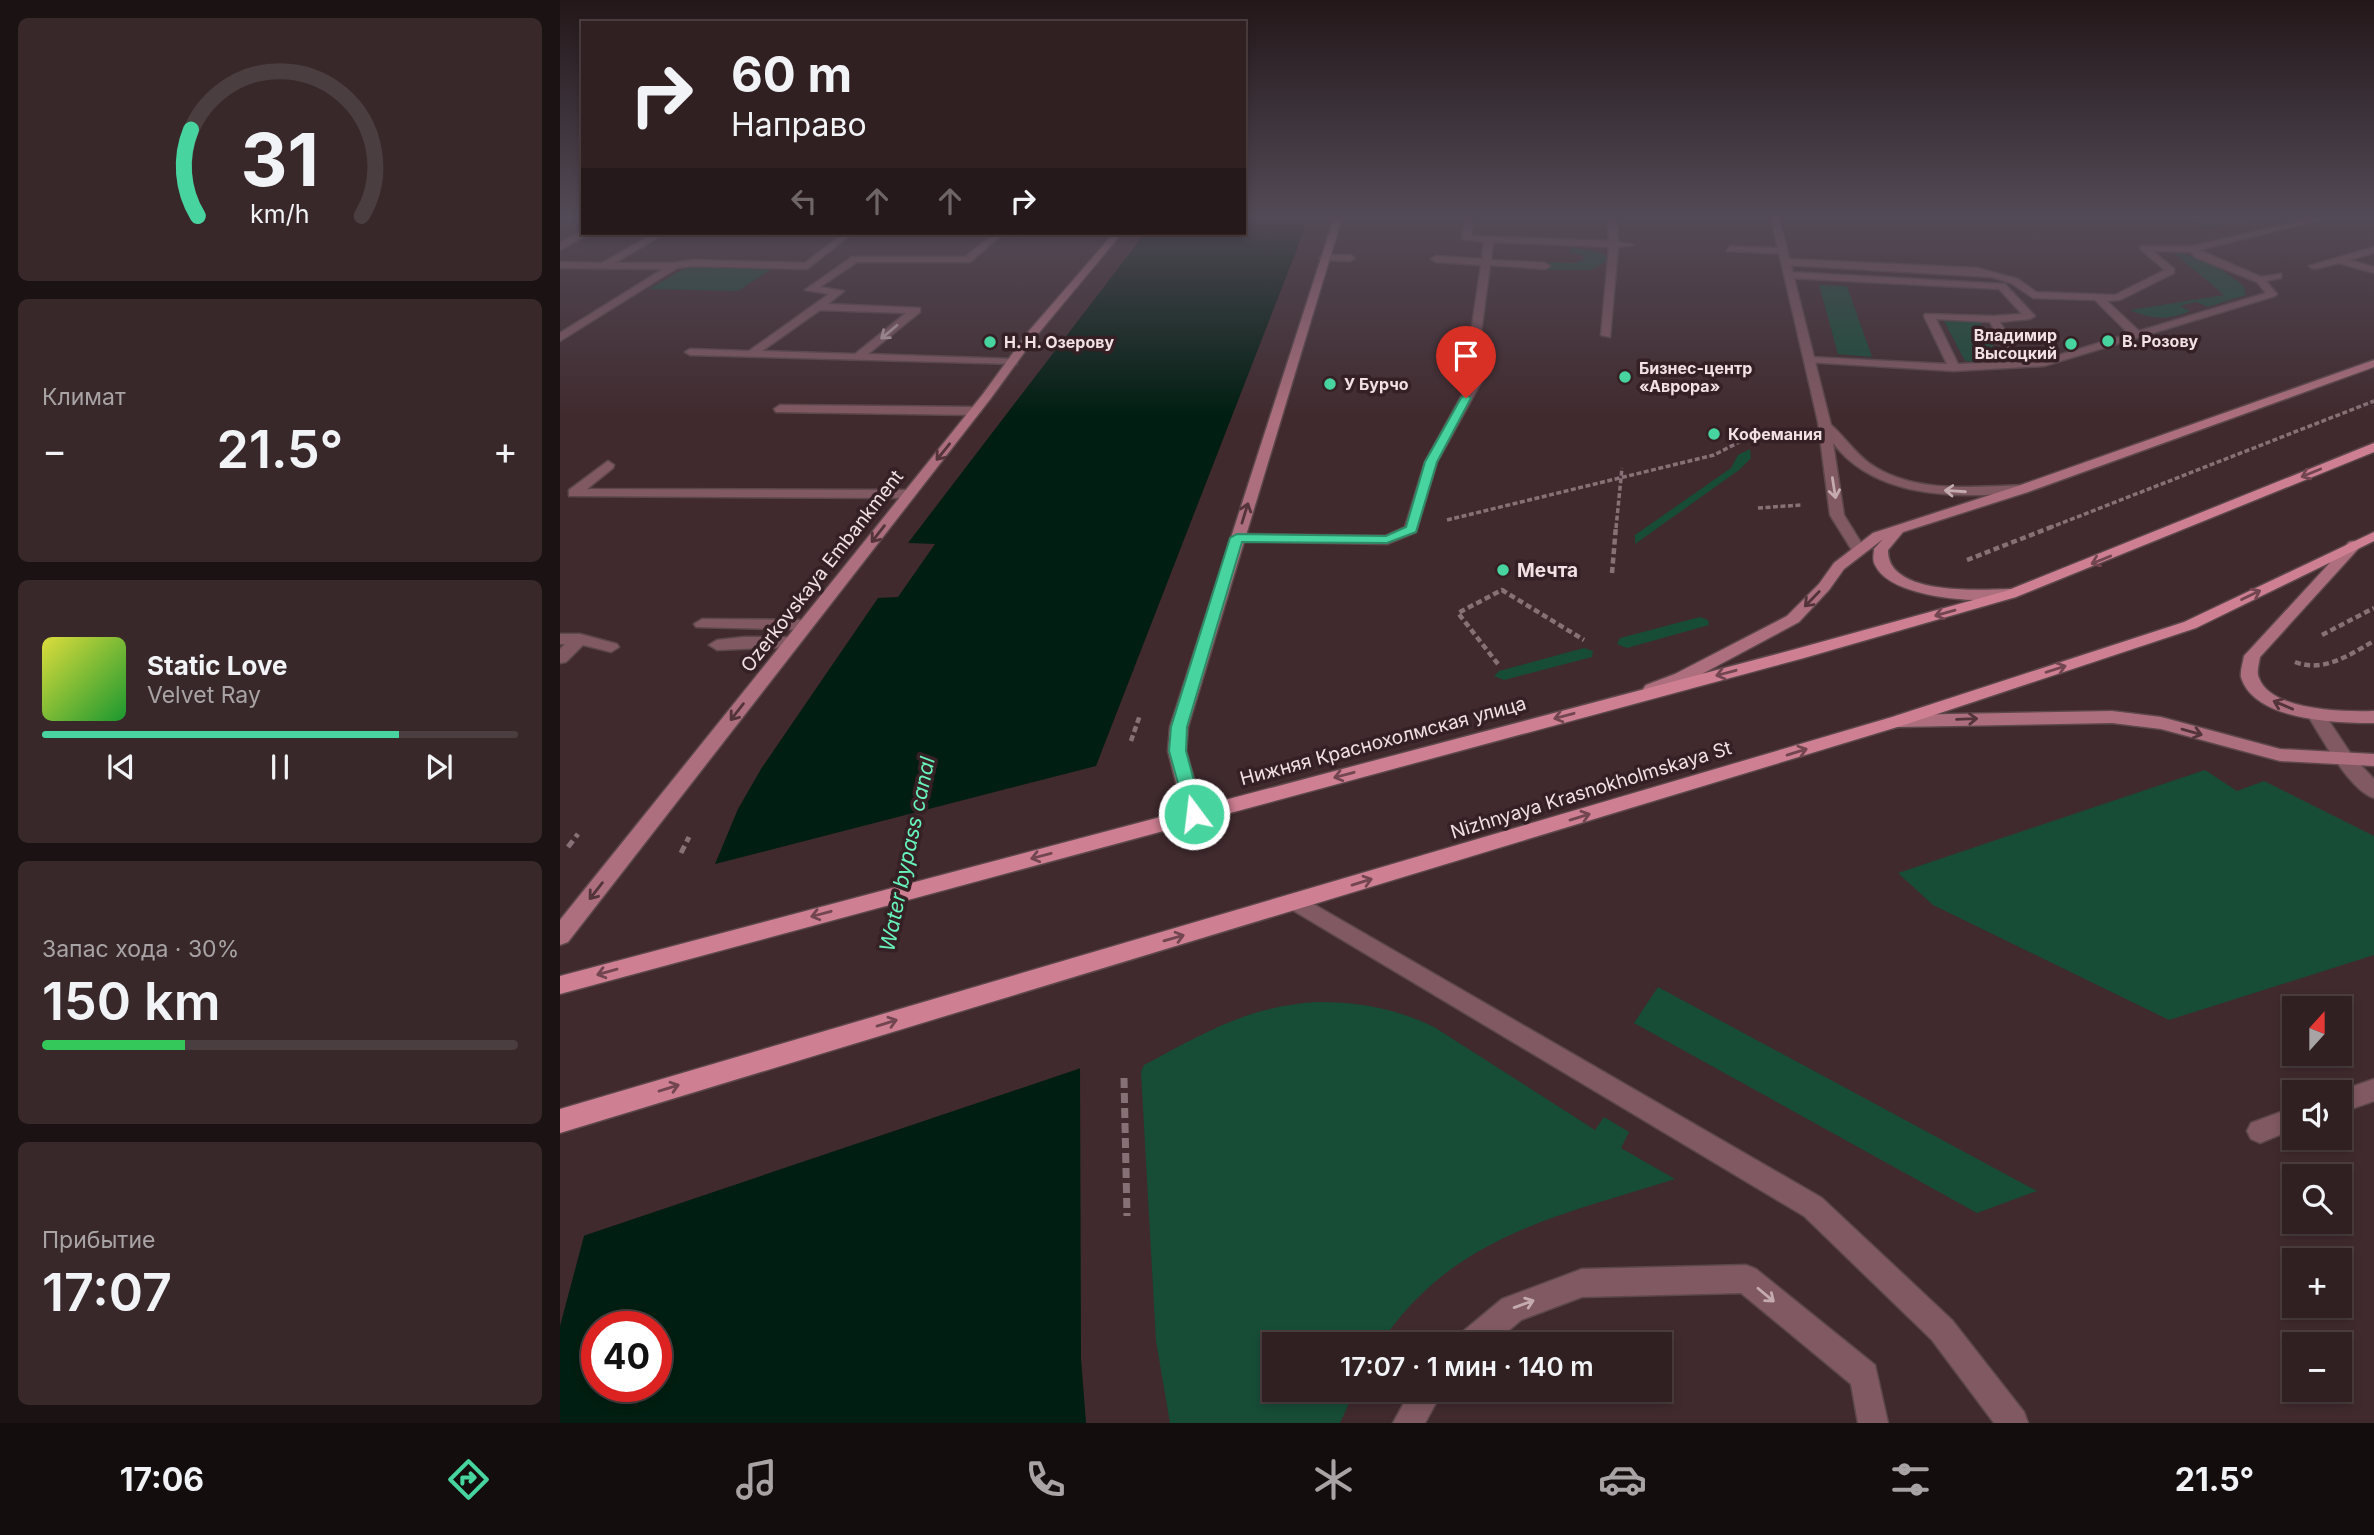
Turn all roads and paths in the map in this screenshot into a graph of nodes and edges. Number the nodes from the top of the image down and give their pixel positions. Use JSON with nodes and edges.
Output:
{"nodes":[{"id":1,"x":645,"y":284,"type":"edge"},
{"id":2,"x":818,"y":284,"type":"edge"},
{"id":3,"x":1074,"y":284,"type":"edge"},
{"id":4,"x":1316,"y":284,"type":"edge"},
{"id":5,"x":1483,"y":284,"type":"edge"},
{"id":6,"x":1610,"y":284,"type":"edge"},
{"id":7,"x":1791,"y":284,"type":"edge"},
{"id":8,"x":1971,"y":284,"type":"edge"},
{"id":9,"x":2022,"y":284,"type":"edge"},
{"id":10,"x":2144,"y":284,"type":"edge"},
{"id":11,"x":2264,"y":284,"type":"edge"},
{"id":12,"x":2097,"y":297,"type":"junction"},
{"id":13,"x":818,"y":307,"type":"junction"},
{"id":14,"x":1993,"y":320,"type":"junction"},
{"id":15,"x":1606,"y":335,"type":"dead end"},
{"id":16,"x":2137,"y":335,"type":"junction"},
{"id":17,"x":560,"y":338,"type":"edge"},
{"id":18,"x":690,"y":352,"type":"dead end"},
{"id":19,"x":751,"y":354,"type":"junction"},
{"id":20,"x":858,"y":358,"type":"junction"},
{"id":21,"x":1810,"y":360,"type":"junction"},
{"id":22,"x":1013,"y":362,"type":"junction"},
{"id":23,"x":2374,"y":363,"type":"edge"},
{"id":24,"x":2020,"y":366,"type":"junction"},
{"id":25,"x":1954,"y":368,"type":"junction"},
{"id":26,"x":2374,"y":401,"type":"edge"},
{"id":27,"x":780,"y":409,"type":"dead end"},
{"id":28,"x":975,"y":411,"type":"junction"},
{"id":29,"x":1824,"y":422,"type":"junction"},
{"id":30,"x":1770,"y":436,"type":"dead end"},
{"id":31,"x":2374,"y":447,"type":"edge"},
{"id":32,"x":608,"y":465,"type":"dead end"},
{"id":33,"x":1622,"y":468,"type":"dead end"},
{"id":34,"x":1621,"y":478,"type":"junction"},
{"id":35,"x":2023,"y":489,"type":"junction"},
{"id":36,"x":909,"y":494,"type":"junction"},
{"id":37,"x":1809,"y":505,"type":"dead end"},
{"id":38,"x":1758,"y":508,"type":"dead end"},
{"id":39,"x":1911,"y":527,"type":"junction"},
{"id":40,"x":1411,"y":529,"type":"junction"},
{"id":41,"x":2374,"y":536,"type":"edge"},
{"id":42,"x":1237,"y":538,"type":"junction"},
{"id":43,"x":2354,"y":545,"type":"junction"},
{"id":44,"x":1858,"y":549,"type":"junction"},
{"id":45,"x":1956,"y":564,"type":"dead end"},
{"id":46,"x":1612,"y":573,"type":"dead end"},
{"id":47,"x":2011,"y":594,"type":"junction"},
{"id":48,"x":2374,"y":608,"type":"edge"},
{"id":49,"x":702,"y":624,"type":"dead end"},
{"id":50,"x":806,"y":625,"type":"junction"},
{"id":51,"x":2314,"y":638,"type":"dead end"},
{"id":52,"x":560,"y":639,"type":"edge"},
{"id":53,"x":580,"y":639,"type":"junction"},
{"id":54,"x":1584,"y":640,"type":"dead end"},
{"id":55,"x":2374,"y":640,"type":"edge"},
{"id":56,"x":792,"y":642,"type":"junction"},
{"id":57,"x":717,"y":645,"type":"dead end"},
{"id":58,"x":611,"y":647,"type":"dead end"},
{"id":59,"x":560,"y":658,"type":"edge"},
{"id":60,"x":2289,"y":659,"type":"dead end"},
{"id":61,"x":1498,"y":664,"type":"dead end"},
{"id":62,"x":1629,"y":698,"type":"junction"},
{"id":63,"x":1140,"y":715,"type":"dead end"},
{"id":64,"x":2317,"y":716,"type":"junction"},
{"id":65,"x":2374,"y":717,"type":"edge"},
{"id":66,"x":1899,"y":721,"type":"junction"},
{"id":67,"x":1130,"y":741,"type":"dead end"},
{"id":68,"x":2374,"y":760,"type":"edge"},
{"id":69,"x":2346,"y":761,"type":"junction"},
{"id":70,"x":2374,"y":791,"type":"edge"},
{"id":71,"x":1194,"y":814,"type":"junction"},
{"id":72,"x":578,"y":834,"type":"dead end"},
{"id":73,"x":568,"y":847,"type":"dead end"},
{"id":74,"x":1296,"y":902,"type":"junction"},
{"id":75,"x":560,"y":936,"type":"edge"},
{"id":76,"x":560,"y":985,"type":"edge"},
{"id":77,"x":1124,"y":1078,"type":"dead end"},
{"id":78,"x":2374,"y":1090,"type":"edge"},
{"id":79,"x":2352,"y":1098,"type":"edge"},
{"id":80,"x":560,"y":1121,"type":"edge"},
{"id":81,"x":2282,"y":1123,"type":"edge"},
{"id":82,"x":2260,"y":1131,"type":"dead end"},
{"id":83,"x":1127,"y":1216,"type":"dead end"},
{"id":84,"x":1483,"y":1332,"type":"edge"},
{"id":85,"x":1421,"y":1402,"type":"edge"},
{"id":86,"x":1408,"y":1423,"type":"edge"},
{"id":87,"x":1873,"y":1423,"type":"edge"},
{"id":88,"x":2013,"y":1423,"type":"edge"}],
"edges":[{"from":1,"to":17,"type":"street"},
{"from":2,"to":13,"type":"street"},
{"from":3,"to":22,"type":"street","name":"Ozerkovskaya Embankment"},
{"from":42,"to":4,"type":"street","one_way":true},
{"from":5,"to":40,"type":"street"},
{"from":6,"to":15,"type":"street"},
{"from":7,"to":21,"type":"street"},
{"from":8,"to":14,"type":"street"},
{"from":9,"to":12,"type":"street"},
{"from":10,"to":12,"type":"street"},
{"from":11,"to":16,"type":"street"},
{"from":12,"to":16,"type":"street"},
{"from":13,"to":19,"type":"street"},
{"from":13,"to":20,"type":"street","one_way":true},
{"from":14,"to":24,"type":"street"},
{"from":14,"to":25,"type":"street"},
{"from":16,"to":24,"type":"street"},
{"from":18,"to":19,"type":"street"},
{"from":19,"to":20,"type":"street"},
{"from":20,"to":22,"type":"street"},
{"from":21,"to":25,"type":"street"},
{"from":21,"to":29,"type":"street"},
{"from":22,"to":28,"type":"street","name":"Ozerkovskaya Embankment"},
{"from":23,"to":35,"type":"street"},
{"from":24,"to":25,"type":"street"},
{"from":26,"to":45,"type":"path"},
{"from":27,"to":28,"type":"street"},
{"from":28,"to":36,"type":"street","name":"Ozerkovskaya Embankment","one_way":true},
{"from":35,"to":29,"type":"street","one_way":true},
{"from":29,"to":44,"type":"street","one_way":true},
{"from":30,"to":34,"type":"path"},
{"from":31,"to":47,"type":"main road","one_way":true},
{"from":32,"to":36,"type":"street"},
{"from":33,"to":34,"type":"path"},
{"from":34,"to":40,"type":"path"},
{"from":34,"to":46,"type":"path"},
{"from":35,"to":39,"type":"street"},
{"from":36,"to":50,"type":"street","name":"Ozerkovskaya Embankment","one_way":true},
{"from":37,"to":38,"type":"path"},
{"from":39,"to":44,"type":"street"},
{"from":39,"to":47,"type":"street"},
{"from":40,"to":42,"type":"street"},
{"from":41,"to":43,"type":"main road"},
{"from":42,"to":71,"type":"street"},
{"from":64,"to":43,"type":"street","one_way":true},
{"from":66,"to":43,"type":"main road","one_way":true},
{"from":44,"to":62,"type":"street","one_way":true},
{"from":47,"to":62,"type":"main road","one_way":true},
{"from":48,"to":51,"type":"path"},
{"from":49,"to":50,"type":"street"},
{"from":50,"to":56,"type":"street","name":"Ozerkovskaya Embankment"},
{"from":52,"to":53,"type":"street"},
{"from":53,"to":58,"type":"street"},
{"from":53,"to":59,"type":"street"},
{"from":54,"to":61,"type":"path"},
{"from":55,"to":60,"type":"path"},
{"from":56,"to":57,"type":"street"},
{"from":56,"to":75,"type":"street","name":"Ozerkovskaya Embankment","one_way":true},
{"from":62,"to":71,"type":"main road","name":"Нижняя Краснохолмская улица","one_way":true},
{"from":63,"to":67,"type":"path"},
{"from":64,"to":65,"type":"street"},
{"from":64,"to":69,"type":"street"},
{"from":66,"to":69,"type":"street","one_way":true},
{"from":74,"to":66,"type":"main road","name":"Nizhnyaya Krasnokholmskaya St","one_way":true},
{"from":68,"to":69,"type":"street"},
{"from":69,"to":70,"type":"street"},
{"from":71,"to":76,"type":"main road","name":"Нижняя Краснохолмская улица","one_way":true},
{"from":72,"to":73,"type":"path"},
{"from":80,"to":74,"type":"main road","one_way":true},
{"from":74,"to":88,"type":"street"},
{"from":77,"to":83,"type":"path"},
{"from":78,"to":79,"type":"street"},
{"from":81,"to":82,"type":"street"},
{"from":84,"to":87,"type":"street","one_way":true},
{"from":85,"to":86,"type":"street"}]}
